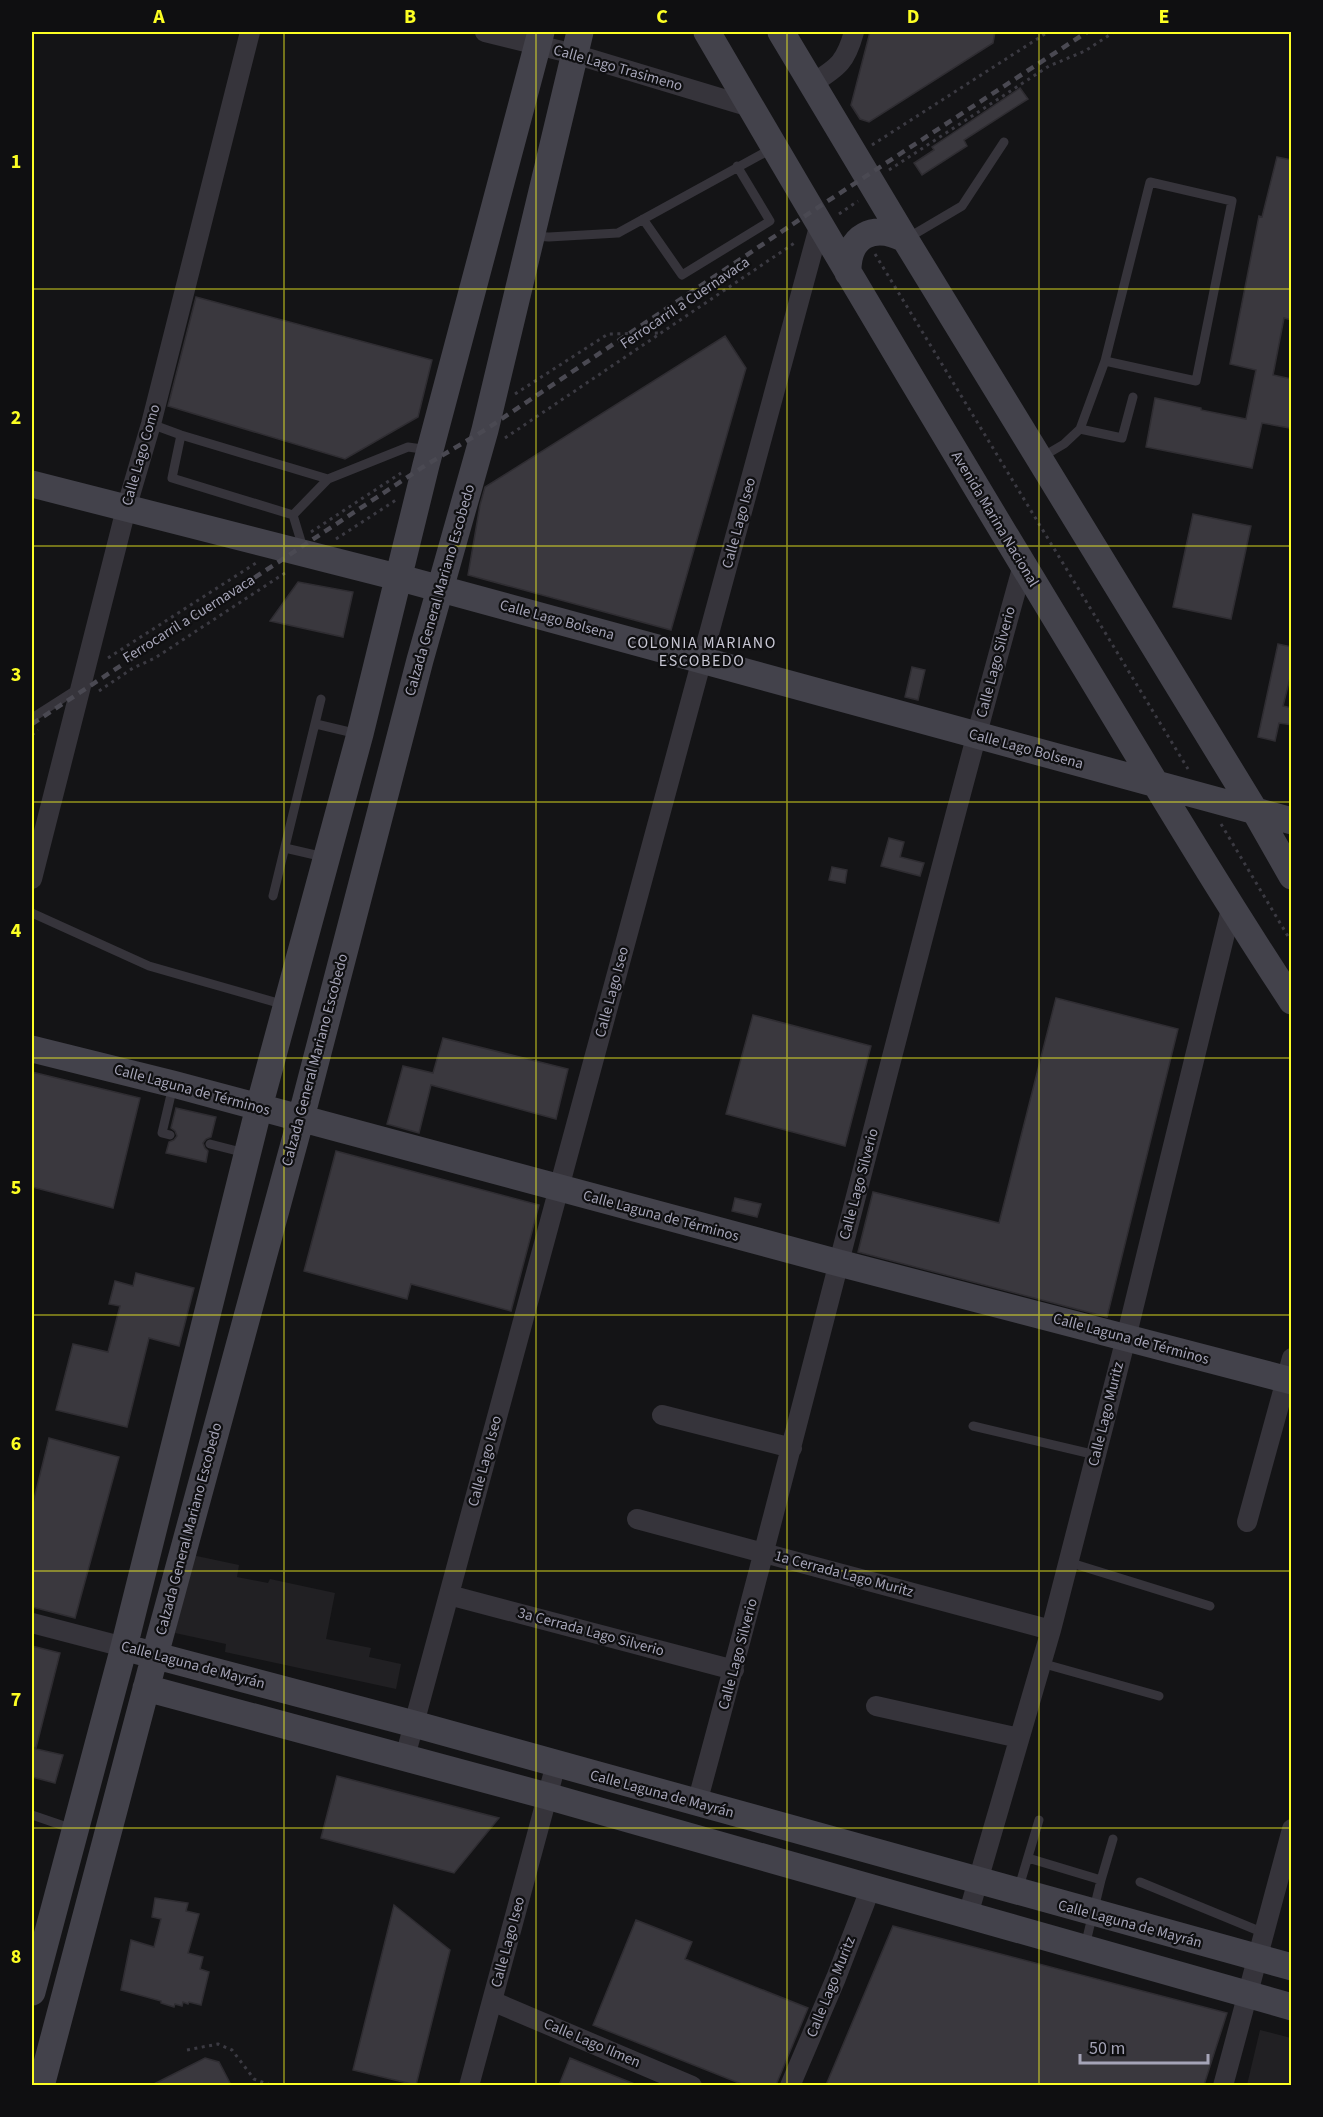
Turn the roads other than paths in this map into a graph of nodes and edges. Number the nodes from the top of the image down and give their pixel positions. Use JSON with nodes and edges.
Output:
{"nodes":[{"id":1,"x":250,"y":32,"type":"edge"},
{"id":2,"x":485,"y":32,"type":"edge"},
{"id":3,"x":707,"y":32,"type":"edge"},
{"id":4,"x":781,"y":32,"type":"edge"},
{"id":5,"x":854,"y":32,"type":"edge"},
{"id":6,"x":539,"y":38,"type":"edge"},
{"id":7,"x":577,"y":43,"type":"edge"},
{"id":8,"x":813,"y":83,"type":"junction"},
{"id":9,"x":750,"y":106,"type":"junction"},
{"id":10,"x":1004,"y":142,"type":"dead end"},
{"id":11,"x":773,"y":148,"type":"junction"},
{"id":12,"x":737,"y":166,"type":"junction"},
{"id":13,"x":882,"y":188,"type":"junction"},
{"id":14,"x":643,"y":219,"type":"junction"},
{"id":15,"x":822,"y":231,"type":"junction"},
{"id":16,"x":863,"y":235,"type":"junction"},
{"id":17,"x":531,"y":236,"type":"junction"},
{"id":18,"x":905,"y":240,"type":"junction"},
{"id":19,"x":848,"y":273,"type":"junction"},
{"id":20,"x":1105,"y":361,"type":"junction"},
{"id":21,"x":1133,"y":397,"type":"dead end"},
{"id":22,"x":151,"y":424,"type":"junction"},
{"id":23,"x":1080,"y":429,"type":"junction"},
{"id":24,"x":181,"y":435,"type":"junction"},
{"id":25,"x":430,"y":450,"type":"junction"},
{"id":26,"x":1039,"y":458,"type":"junction"},
{"id":27,"x":328,"y":479,"type":"junction"},
{"id":28,"x":32,"y":484,"type":"edge"},
{"id":29,"x":126,"y":508,"type":"junction"},
{"id":30,"x":293,"y":515,"type":"junction"},
{"id":31,"x":323,"y":548,"type":"junction"},
{"id":32,"x":1023,"y":565,"type":"junction"},
{"id":33,"x":397,"y":577,"type":"junction"},
{"id":34,"x":439,"y":589,"type":"junction"},
{"id":35,"x":702,"y":659,"type":"junction"},
{"id":36,"x":86,"y":685,"type":"junction"},
{"id":37,"x":321,"y":699,"type":"dead end"},
{"id":38,"x":32,"y":718,"type":"edge"},
{"id":39,"x":316,"y":724,"type":"junction"},
{"id":40,"x":360,"y":734,"type":"junction"},
{"id":41,"x":975,"y":736,"type":"junction"},
{"id":42,"x":1156,"y":784,"type":"junction"},
{"id":43,"x":1255,"y":811,"type":"junction"},
{"id":44,"x":1292,"y":821,"type":"edge"},
{"id":45,"x":285,"y":848,"type":"junction"},
{"id":46,"x":327,"y":858,"type":"junction"},
{"id":47,"x":1292,"y":876,"type":"edge"},
{"id":48,"x":32,"y":879,"type":"edge"},
{"id":49,"x":273,"y":896,"type":"dead end"},
{"id":50,"x":1231,"y":909,"type":"junction"},
{"id":51,"x":32,"y":913,"type":"edge"},
{"id":52,"x":1292,"y":1000,"type":"edge"},
{"id":53,"x":287,"y":1006,"type":"junction"},
{"id":54,"x":32,"y":1049,"type":"edge"},
{"id":55,"x":173,"y":1084,"type":"junction"},
{"id":56,"x":259,"y":1107,"type":"junction"},
{"id":57,"x":301,"y":1118,"type":"junction"},
{"id":58,"x":170,"y":1135,"type":"dead end"},
{"id":59,"x":210,"y":1144,"type":"dead end"},
{"id":60,"x":248,"y":1154,"type":"junction"},
{"id":61,"x":559,"y":1188,"type":"junction"},
{"id":62,"x":839,"y":1263,"type":"junction"},
{"id":63,"x":1126,"y":1338,"type":"junction"},
{"id":64,"x":1290,"y":1373,"type":"edge"},
{"id":65,"x":662,"y":1414,"type":"dead end"},
{"id":66,"x":973,"y":1426,"type":"dead end"},
{"id":67,"x":792,"y":1448,"type":"junction"},
{"id":68,"x":1096,"y":1455,"type":"junction"},
{"id":69,"x":637,"y":1519,"type":"dead end"},
{"id":70,"x":1247,"y":1522,"type":"dead end"},
{"id":71,"x":765,"y":1553,"type":"junction"},
{"id":72,"x":1068,"y":1562,"type":"junction"},
{"id":73,"x":449,"y":1595,"type":"junction"},
{"id":74,"x":1210,"y":1606,"type":"dead end"},
{"id":75,"x":32,"y":1623,"type":"edge"},
{"id":76,"x":1051,"y":1630,"type":"junction"},
{"id":77,"x":124,"y":1647,"type":"junction"},
{"id":78,"x":155,"y":1655,"type":"junction"},
{"id":79,"x":1041,"y":1663,"type":"junction"},
{"id":80,"x":734,"y":1670,"type":"junction"},
{"id":81,"x":146,"y":1688,"type":"junction"},
{"id":82,"x":1159,"y":1696,"type":"dead end"},
{"id":83,"x":316,"y":1698,"type":"junction"},
{"id":84,"x":876,"y":1706,"type":"dead end"},
{"id":85,"x":414,"y":1725,"type":"junction"},
{"id":86,"x":307,"y":1731,"type":"junction"},
{"id":87,"x":1019,"y":1738,"type":"junction"},
{"id":88,"x":405,"y":1757,"type":"junction"},
{"id":89,"x":556,"y":1764,"type":"junction"},
{"id":90,"x":547,"y":1796,"type":"junction"},
{"id":91,"x":697,"y":1803,"type":"junction"},
{"id":92,"x":32,"y":1815,"type":"edge"},
{"id":93,"x":1039,"y":1820,"type":"dead end"},
{"id":94,"x":75,"y":1829,"type":"junction"},
{"id":95,"x":1292,"y":1829,"type":"edge"},
{"id":96,"x":1113,"y":1839,"type":"dead end"},
{"id":97,"x":1288,"y":1856,"type":"edge"},
{"id":98,"x":1028,"y":1858,"type":"junction"},
{"id":99,"x":1101,"y":1880,"type":"junction"},
{"id":100,"x":977,"y":1882,"type":"junction"},
{"id":101,"x":1140,"y":1882,"type":"dead end"},
{"id":102,"x":871,"y":1887,"type":"junction"},
{"id":103,"x":1017,"y":1893,"type":"junction"},
{"id":104,"x":1093,"y":1914,"type":"junction"},
{"id":105,"x":968,"y":1915,"type":"junction"},
{"id":106,"x":1260,"y":1946,"type":"junction"},
{"id":107,"x":1084,"y":1948,"type":"junction"},
{"id":108,"x":1292,"y":1967,"type":"edge"},
{"id":109,"x":32,"y":1992,"type":"edge"},
{"id":110,"x":1247,"y":1995,"type":"junction"},
{"id":111,"x":492,"y":2001,"type":"junction"},
{"id":112,"x":1292,"y":2007,"type":"edge"},
{"id":113,"x":41,"y":2085,"type":"edge"},
{"id":114,"x":469,"y":2085,"type":"edge"},
{"id":115,"x":692,"y":2085,"type":"edge"},
{"id":116,"x":790,"y":2085,"type":"edge"},
{"id":117,"x":1223,"y":2085,"type":"edge"}],
"edges":[{"from":1,"to":22,"type":"street","name":"Calle Lago Como"},
{"from":2,"to":6,"type":"street","name":"Calle Lago Trasimeno"},
{"from":3,"to":9,"type":"main road","name":"Avenida Marina Nacional"},
{"from":4,"to":8,"type":"main road"},
{"from":5,"to":8,"type":"street"},
{"from":6,"to":7,"type":"street","name":"Calle Lago Trasimeno"},
{"from":6,"to":25,"type":"main road"},
{"from":7,"to":9,"type":"street","name":"Calle Lago Trasimeno"},
{"from":7,"to":17,"type":"main road","name":"Calzada General Mariano Escobedo"},
{"from":8,"to":13,"type":"main road"},
{"from":9,"to":11,"type":"main road","name":"Avenida Marina Nacional"},
{"from":10,"to":18,"type":"lane"},
{"from":11,"to":12,"type":"lane"},
{"from":11,"to":15,"type":"main road","name":"Avenida Marina Nacional"},
{"from":12,"to":14,"type":"lane"},
{"from":12,"to":14,"type":"lane"},
{"from":13,"to":16,"type":"main road"},
{"from":13,"to":18,"type":"main road"},
{"from":14,"to":17,"type":"lane"},
{"from":15,"to":16,"type":"main road"},
{"from":15,"to":19,"type":"main road","name":"Avenida Marina Nacional"},
{"from":15,"to":35,"type":"street","name":"Calle Lago Iseo"},
{"from":16,"to":18,"type":"main road"},
{"from":16,"to":19,"type":"main road"},
{"from":17,"to":34,"type":"main road","name":"Calzada General Mariano Escobedo"},
{"from":18,"to":26,"type":"main road"},
{"from":19,"to":32,"type":"main road","name":"Avenida Marina Nacional"},
{"from":20,"to":20,"type":"lane"},
{"from":20,"to":23,"type":"lane"},
{"from":21,"to":23,"type":"lane"},
{"from":22,"to":24,"type":"lane"},
{"from":22,"to":29,"type":"street","name":"Calle Lago Como"},
{"from":23,"to":26,"type":"lane"},
{"from":24,"to":27,"type":"lane"},
{"from":24,"to":30,"type":"lane"},
{"from":25,"to":27,"type":"lane"},
{"from":25,"to":33,"type":"main road"},
{"from":26,"to":43,"type":"main road"},
{"from":27,"to":30,"type":"lane"},
{"from":28,"to":29,"type":"main road","name":"Calle Lago Bolsena"},
{"from":29,"to":31,"type":"main road","name":"Calle Lago Bolsena"},
{"from":29,"to":36,"type":"street","name":"Calle Lago Como"},
{"from":30,"to":31,"type":"lane"},
{"from":31,"to":33,"type":"main road","name":"Calle Lago Bolsena"},
{"from":32,"to":41,"type":"street","name":"Calle Lago Silverio"},
{"from":32,"to":42,"type":"main road","name":"Avenida Marina Nacional"},
{"from":33,"to":34,"type":"main road","name":"Calle Lago Bolsena"},
{"from":33,"to":40,"type":"main road"},
{"from":34,"to":35,"type":"main road","name":"Calle Lago Bolsena"},
{"from":34,"to":57,"type":"main road","name":"Calzada General Mariano Escobedo"},
{"from":35,"to":41,"type":"main road","name":"Calle Lago Bolsena"},
{"from":35,"to":61,"type":"street","name":"Calle Lago Iseo"},
{"from":36,"to":38,"type":"lane"},
{"from":36,"to":48,"type":"street","name":"Calle Lago Como"},
{"from":37,"to":39,"type":"lane"},
{"from":39,"to":40,"type":"lane"},
{"from":39,"to":45,"type":"lane"},
{"from":40,"to":46,"type":"main road"},
{"from":41,"to":42,"type":"main road","name":"Calle Lago Bolsena"},
{"from":41,"to":62,"type":"street","name":"Calle Lago Silverio"},
{"from":42,"to":43,"type":"main road","name":"Calle Lago Bolsena"},
{"from":42,"to":50,"type":"main road","name":"Avenida Marina Nacional"},
{"from":43,"to":44,"type":"main road","name":"Calle Lago Bolsena"},
{"from":43,"to":47,"type":"main road"},
{"from":45,"to":46,"type":"lane"},
{"from":45,"to":49,"type":"lane"},
{"from":46,"to":53,"type":"main road"},
{"from":50,"to":52,"type":"main road","name":"Avenida Marina Nacional"},
{"from":50,"to":63,"type":"street","name":"Calle Lago Muritz"},
{"from":51,"to":53,"type":"lane"},
{"from":53,"to":56,"type":"main road"},
{"from":54,"to":55,"type":"main road","name":"Calle Laguna de Términos"},
{"from":55,"to":56,"type":"main road","name":"Calle Laguna de Términos"},
{"from":55,"to":58,"type":"lane"},
{"from":56,"to":57,"type":"main road","name":"Calle Laguna de Términos"},
{"from":56,"to":60,"type":"main road"},
{"from":57,"to":61,"type":"main road","name":"Calle Laguna de Términos"},
{"from":57,"to":78,"type":"main road","name":"Calzada General Mariano Escobedo"},
{"from":59,"to":60,"type":"lane"},
{"from":60,"to":77,"type":"main road"},
{"from":61,"to":62,"type":"main road","name":"Calle Laguna de Términos"},
{"from":61,"to":73,"type":"street","name":"Calle Lago Iseo"},
{"from":62,"to":63,"type":"main road","name":"Calle Laguna de Términos"},
{"from":62,"to":67,"type":"street","name":"Calle Lago Silverio"},
{"from":63,"to":64,"type":"main road","name":"Calle Laguna de Términos"},
{"from":63,"to":68,"type":"street","name":"Calle Lago Muritz"},
{"from":64,"to":70,"type":"street"},
{"from":65,"to":67,"type":"street"},
{"from":66,"to":68,"type":"lane"},
{"from":67,"to":71,"type":"street","name":"Calle Lago Silverio"},
{"from":68,"to":72,"type":"street","name":"Calle Lago Muritz"},
{"from":69,"to":71,"type":"street","name":"1a Cerrada Lago Muritz"},
{"from":71,"to":76,"type":"street","name":"1a Cerrada Lago Muritz"},
{"from":71,"to":80,"type":"street","name":"Calle Lago Silverio"},
{"from":72,"to":74,"type":"lane"},
{"from":72,"to":76,"type":"street","name":"Calle Lago Muritz"},
{"from":73,"to":80,"type":"street","name":"3a Cerrada Lago Silverio"},
{"from":73,"to":85,"type":"street","name":"Calle Lago Iseo"},
{"from":75,"to":77,"type":"street","name":"Calle Laguna de Mayrán"},
{"from":76,"to":79,"type":"street","name":"Calle Lago Muritz"},
{"from":77,"to":78,"type":"main road","name":"Calle Laguna de Mayrán"},
{"from":77,"to":94,"type":"main road"},
{"from":78,"to":81,"type":"main road","name":"Calzada General Mariano Escobedo"},
{"from":78,"to":83,"type":"main road","name":"Calle Laguna de Mayrán"},
{"from":79,"to":82,"type":"lane"},
{"from":79,"to":87,"type":"street","name":"Calle Lago Muritz"},
{"from":80,"to":91,"type":"street","name":"Calle Lago Silverio"},
{"from":81,"to":86,"type":"main road"},
{"from":81,"to":113,"type":"main road","name":"Calzada General Mariano Escobedo"},
{"from":83,"to":85,"type":"main road","name":"Calle Laguna de Mayrán"},
{"from":83,"to":86,"type":"main road"},
{"from":84,"to":87,"type":"street"},
{"from":85,"to":88,"type":"street","name":"Calle Lago Iseo"},
{"from":85,"to":89,"type":"main road","name":"Calle Laguna de Mayrán"},
{"from":86,"to":88,"type":"main road"},
{"from":87,"to":100,"type":"street","name":"Calle Lago Muritz"},
{"from":88,"to":90,"type":"main road"},
{"from":89,"to":90,"type":"street","name":"Calle Lago Iseo"},
{"from":89,"to":91,"type":"main road","name":"Calle Laguna de Mayrán"},
{"from":90,"to":102,"type":"main road"},
{"from":90,"to":111,"type":"street","name":"Calle Lago Iseo"},
{"from":91,"to":100,"type":"main road","name":"Calle Laguna de Mayrán"},
{"from":92,"to":94,"type":"lane"},
{"from":93,"to":98,"type":"lane"},
{"from":94,"to":109,"type":"main road"},
{"from":95,"to":97,"type":"street"},
{"from":96,"to":99,"type":"lane"},
{"from":97,"to":106,"type":"street"},
{"from":98,"to":99,"type":"lane"},
{"from":98,"to":103,"type":"lane"},
{"from":99,"to":104,"type":"lane"},
{"from":100,"to":103,"type":"main road","name":"Calle Laguna de Mayrán"},
{"from":100,"to":105,"type":"street","name":"Calle Lago Muritz"},
{"from":101,"to":106,"type":"lane"},
{"from":102,"to":105,"type":"main road"},
{"from":102,"to":116,"type":"street","name":"Calle Lago Muritz"},
{"from":103,"to":104,"type":"main road","name":"Calle Laguna de Mayrán"},
{"from":104,"to":106,"type":"main road","name":"Calle Laguna de Mayrán"},
{"from":104,"to":107,"type":"lane"},
{"from":105,"to":107,"type":"main road"},
{"from":106,"to":108,"type":"main road","name":"Calle Laguna de Mayrán"},
{"from":106,"to":110,"type":"street"},
{"from":107,"to":110,"type":"main road"},
{"from":110,"to":112,"type":"main road"},
{"from":110,"to":117,"type":"street"},
{"from":111,"to":114,"type":"street","name":"Calle Lago Iseo"},
{"from":111,"to":115,"type":"street","name":"Calle Lago Ilmen"}]}
